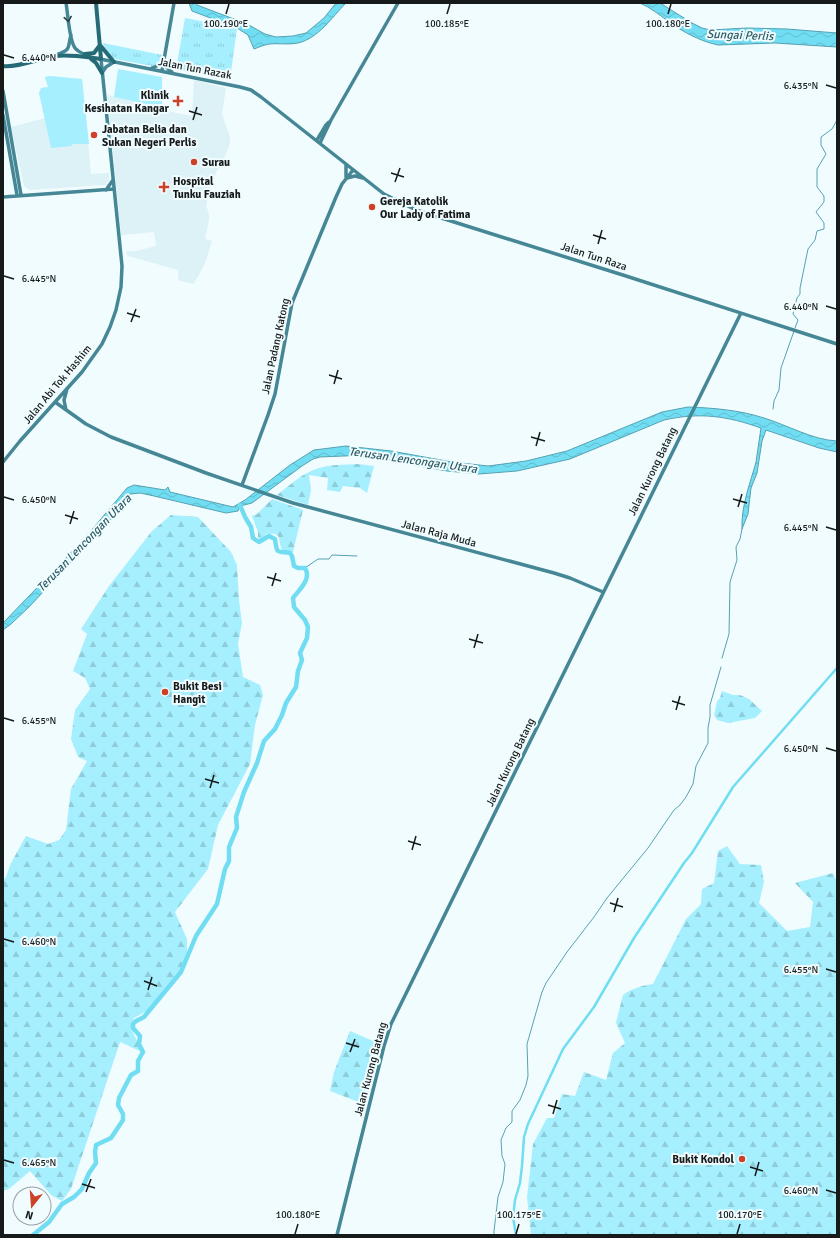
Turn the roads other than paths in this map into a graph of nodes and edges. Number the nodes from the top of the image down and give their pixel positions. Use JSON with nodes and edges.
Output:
{"nodes":[{"id":1,"x":66,"y":3,"type":"edge"},
{"id":2,"x":95,"y":3,"type":"edge"},
{"id":3,"x":174,"y":3,"type":"edge"},
{"id":4,"x":398,"y":3,"type":"edge"},
{"id":5,"x":71,"y":35,"type":"junction"},
{"id":6,"x":100,"y":45,"type":"junction"},
{"id":7,"x":54,"y":56,"type":"junction"},
{"id":8,"x":86,"y":56,"type":"junction"},
{"id":9,"x":101,"y":59,"type":"junction"},
{"id":10,"x":164,"y":60,"type":"junction"},
{"id":11,"x":114,"y":62,"type":"junction"},
{"id":12,"x":4,"y":66,"type":"edge"},
{"id":13,"x":151,"y":69,"type":"junction"},
{"id":14,"x":162,"y":71,"type":"junction"},
{"id":15,"x":102,"y":73,"type":"junction"},
{"id":16,"x":176,"y":74,"type":"junction"},
{"id":17,"x":3,"y":91,"type":"edge"},
{"id":18,"x":3,"y":115,"type":"edge"},
{"id":19,"x":318,"y":142,"type":"junction"},
{"id":20,"x":346,"y":164,"type":"junction"},
{"id":21,"x":353,"y":170,"type":"junction"},
{"id":22,"x":346,"y":178,"type":"junction"},
{"id":23,"x":364,"y":178,"type":"junction"},
{"id":24,"x":113,"y":180,"type":"junction"},
{"id":25,"x":106,"y":190,"type":"junction"},
{"id":26,"x":114,"y":193,"type":"junction"},
{"id":27,"x":19,"y":195,"type":"junction"},
{"id":28,"x":3,"y":197,"type":"edge"},
{"id":29,"x":741,"y":313,"type":"junction"},
{"id":30,"x":837,"y":344,"type":"edge"},
{"id":31,"x":67,"y":388,"type":"junction"},
{"id":32,"x":55,"y":402,"type":"junction"},
{"id":33,"x":66,"y":410,"type":"junction"},
{"id":34,"x":3,"y":462,"type":"edge"},
{"id":35,"x":242,"y":485,"type":"junction"},
{"id":36,"x":603,"y":592,"type":"junction"},
{"id":37,"x":337,"y":1235,"type":"edge"}],
"edges":[{"from":1,"to":5,"type":"street","one_way":true},
{"from":2,"to":6,"type":"main road"},
{"from":3,"to":10,"type":"street"},
{"from":4,"to":19,"type":"street"},
{"from":5,"to":7,"type":"street"},
{"from":5,"to":8,"type":"street"},
{"from":6,"to":8,"type":"main road"},
{"from":6,"to":9,"type":"main road"},
{"from":6,"to":11,"type":"main road"},
{"from":7,"to":8,"type":"main road","name":"Jalan Tun Razak"},
{"from":7,"to":12,"type":"main road","name":"Jalan Tun Razak"},
{"from":8,"to":9,"type":"main road","name":"Jalan Tun Razak"},
{"from":8,"to":15,"type":"main road"},
{"from":9,"to":11,"type":"street","name":"Jalan Tun Razak"},
{"from":9,"to":15,"type":"street","name":"Jalan Abi Tok Hashim"},
{"from":10,"to":13,"type":"street"},
{"from":10,"to":14,"type":"street"},
{"from":10,"to":16,"type":"street"},
{"from":11,"to":13,"type":"street","name":"Jalan Tun Razak"},
{"from":11,"to":15,"type":"street"},
{"from":13,"to":14,"type":"street","name":"Jalan Tun Razak"},
{"from":14,"to":16,"type":"street","name":"Jalan Tun Razak"},
{"from":15,"to":24,"type":"street","name":"Jalan Abi Tok Hashim"},
{"from":16,"to":19,"type":"street","name":"Jalan Tun Razak"},
{"from":17,"to":27,"type":"street"},
{"from":18,"to":27,"type":"street"},
{"from":19,"to":20,"type":"street","name":"Jalan Tun Razak"},
{"from":20,"to":21,"type":"street","name":"Jalan Tun Razak"},
{"from":20,"to":22,"type":"street"},
{"from":21,"to":22,"type":"street","name":"Jalan Padang Katong"},
{"from":21,"to":23,"type":"street","name":"Jalan Tun Raza"},
{"from":22,"to":23,"type":"street"},
{"from":22,"to":35,"type":"street","name":"Jalan Padang Katong"},
{"from":23,"to":29,"type":"street","name":"Jalan Tun Raza"},
{"from":24,"to":25,"type":"street"},
{"from":24,"to":26,"type":"street","name":"Jalan Abi Tok Hashim"},
{"from":25,"to":26,"type":"street"},
{"from":25,"to":26,"type":"street"},
{"from":25,"to":27,"type":"street"},
{"from":26,"to":31,"type":"street","name":"Jalan Abi Tok Hashim"},
{"from":27,"to":28,"type":"street"},
{"from":29,"to":30,"type":"street","name":"Jalan Tun Raza"},
{"from":29,"to":36,"type":"street","name":"Jalan Kurong Batang"},
{"from":31,"to":32,"type":"street","name":"Jalan Abi Tok Hashim"},
{"from":31,"to":33,"type":"street"},
{"from":32,"to":33,"type":"street","name":"Jalan Raja Muda"},
{"from":32,"to":34,"type":"street","name":"Jalan Abi Tok Hashim"},
{"from":33,"to":35,"type":"street","name":"Jalan Raja Muda"},
{"from":35,"to":36,"type":"street","name":"Jalan Raja Muda"},
{"from":36,"to":37,"type":"street","name":"Jalan Kurong Batang"}]}
